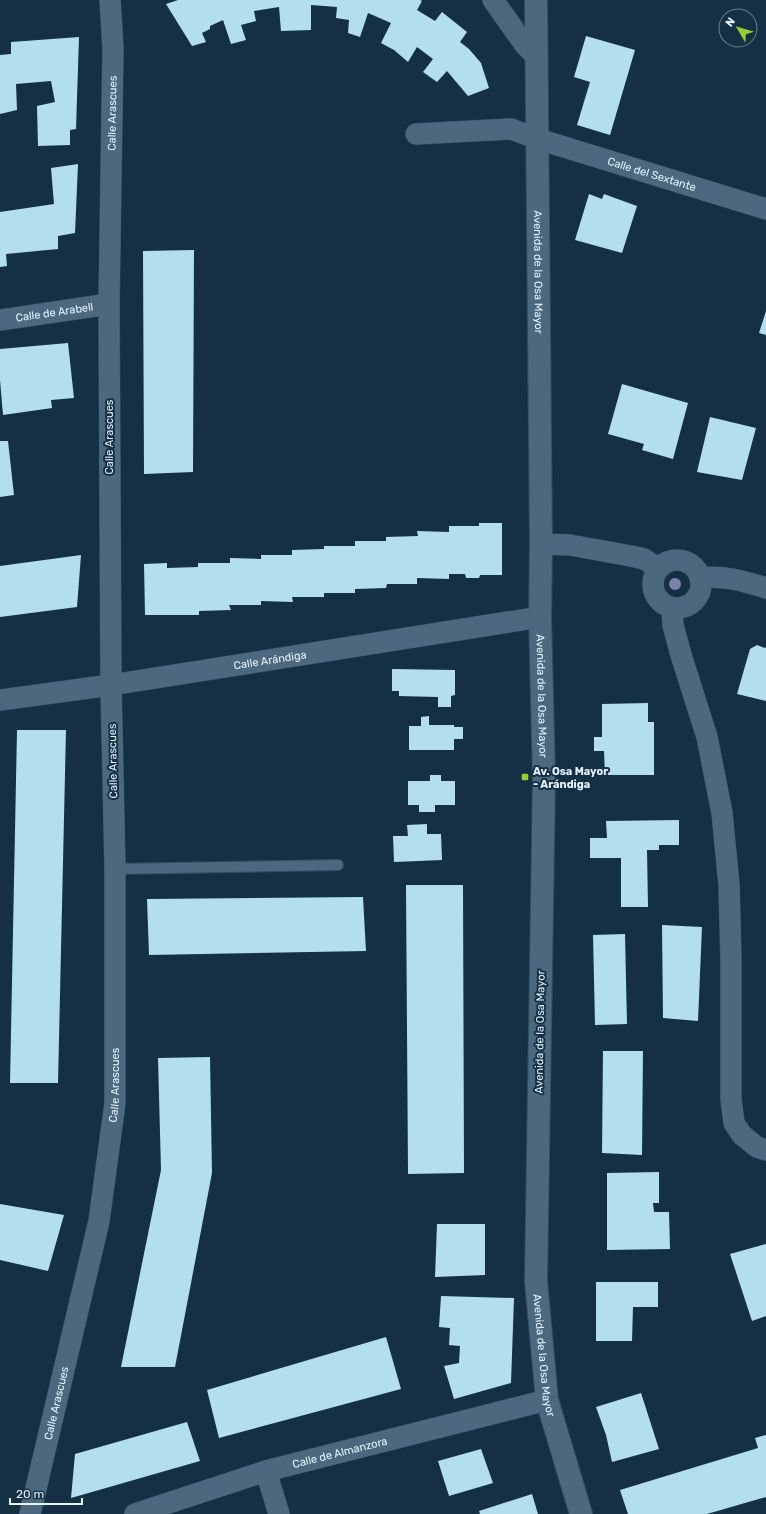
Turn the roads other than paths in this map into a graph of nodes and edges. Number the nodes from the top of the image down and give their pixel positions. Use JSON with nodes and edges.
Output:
{"nodes":[{"id":1,"x":110,"y":0,"type":"edge"},
{"id":2,"x":493,"y":0,"type":"edge"},
{"id":3,"x":536,"y":0,"type":"edge"},
{"id":4,"x":536,"y":56,"type":"junction"},
{"id":5,"x":416,"y":134,"type":"dead end"},
{"id":6,"x":538,"y":139,"type":"junction"},
{"id":7,"x":766,"y":210,"type":"edge"},
{"id":8,"x":109,"y":304,"type":"junction"},
{"id":9,"x":0,"y":320,"type":"edge"},
{"id":10,"x":541,"y":544,"type":"junction"},
{"id":11,"x":658,"y":568,"type":"junction"},
{"id":12,"x":700,"y":578,"type":"junction"},
{"id":13,"x":766,"y":588,"type":"edge"},
{"id":14,"x":672,"y":609,"type":"junction"},
{"id":15,"x":540,"y":618,"type":"junction"},
{"id":16,"x":111,"y":685,"type":"junction"},
{"id":17,"x":0,"y":700,"type":"edge"},
{"id":18,"x":338,"y":865,"type":"dead end"},
{"id":19,"x":115,"y":869,"type":"junction"},
{"id":20,"x":766,"y":1150,"type":"edge"},
{"id":21,"x":546,"y":1400,"type":"junction"},
{"id":22,"x":266,"y":1471,"type":"junction"},
{"id":23,"x":30,"y":1514,"type":"edge"},
{"id":24,"x":135,"y":1514,"type":"edge"},
{"id":25,"x":280,"y":1514,"type":"edge"},
{"id":26,"x":581,"y":1514,"type":"edge"}],
"edges":[{"from":1,"to":8,"type":"street","name":"Calle Arascues"},
{"from":2,"to":4,"type":"street"},
{"from":3,"to":4,"type":"main road","name":"Avenida de la Osa Mayor"},
{"from":4,"to":6,"type":"main road","name":"Avenida de la Osa Mayor"},
{"from":5,"to":6,"type":"street","name":"Calle del Sextante"},
{"from":6,"to":7,"type":"street","name":"Calle del Sextante"},
{"from":6,"to":10,"type":"main road","name":"Avenida de la Osa Mayor"},
{"from":8,"to":9,"type":"street","name":"Calle de Arabell"},
{"from":8,"to":16,"type":"street","name":"Calle Arascues"},
{"from":10,"to":11,"type":"street"},
{"from":10,"to":15,"type":"main road","name":"Avenida de la Osa Mayor"},
{"from":11,"to":12,"type":"street"},
{"from":11,"to":14,"type":"street"},
{"from":12,"to":13,"type":"street"},
{"from":12,"to":14,"type":"street"},
{"from":14,"to":20,"type":"street"},
{"from":15,"to":16,"type":"street","name":"Calle Arándiga"},
{"from":15,"to":21,"type":"main road","name":"Avenida de la Osa Mayor"},
{"from":16,"to":17,"type":"street","name":"Calle Arándiga"},
{"from":16,"to":19,"type":"street","name":"Calle Arascues"},
{"from":18,"to":19,"type":"lane"},
{"from":19,"to":23,"type":"street","name":"Calle Arascues"},
{"from":21,"to":22,"type":"street","name":"Calle de Almanzora"},
{"from":21,"to":26,"type":"main road","name":"Avenida de la Osa Mayor"},
{"from":22,"to":24,"type":"street","name":"Calle de Almanzora"},
{"from":22,"to":25,"type":"street"}]}
